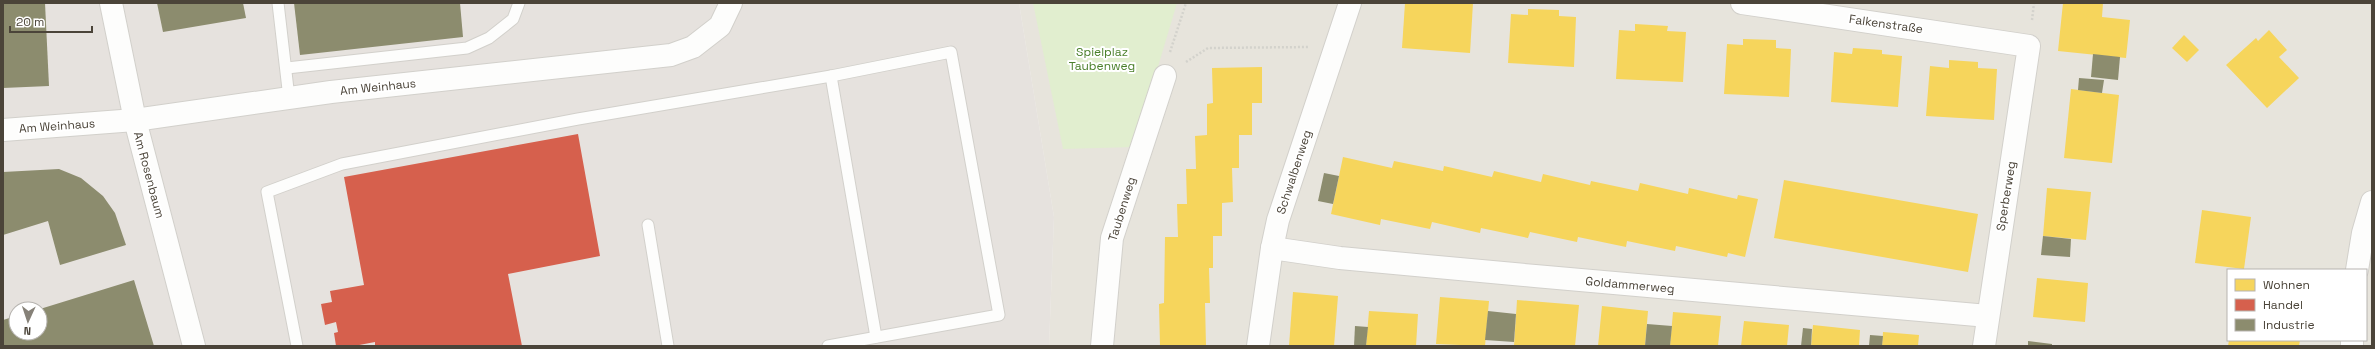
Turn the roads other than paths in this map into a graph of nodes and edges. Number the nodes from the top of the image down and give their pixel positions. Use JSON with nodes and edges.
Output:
{"nodes":[{"id":1,"x":111,"y":3,"type":"edge"},
{"id":2,"x":278,"y":3,"type":"edge"},
{"id":3,"x":519,"y":3,"type":"edge"},
{"id":4,"x":731,"y":3,"type":"edge"},
{"id":5,"x":1350,"y":3,"type":"edge"},
{"id":6,"x":1742,"y":3,"type":"edge"},
{"id":7,"x":2029,"y":46,"type":"joint"},
{"id":8,"x":286,"y":68,"type":"junction"},
{"id":9,"x":831,"y":76,"type":"junction"},
{"id":10,"x":1165,"y":76,"type":"road end"},
{"id":11,"x":289,"y":98,"type":"junction"},
{"id":12,"x":134,"y":120,"type":"junction"},
{"id":13,"x":3,"y":130,"type":"edge"},
{"id":14,"x":2372,"y":202,"type":"edge"},
{"id":15,"x":648,"y":225,"type":"dead end"},
{"id":16,"x":1272,"y":248,"type":"junction"},
{"id":17,"x":2357,"y":269,"type":"edge"},
{"id":18,"x":1988,"y":316,"type":"junction"},
{"id":19,"x":876,"y":337,"type":"junction"},
{"id":20,"x":194,"y":346,"type":"edge"},
{"id":21,"x":297,"y":346,"type":"edge"},
{"id":22,"x":668,"y":346,"type":"edge"},
{"id":23,"x":828,"y":346,"type":"edge"},
{"id":24,"x":1102,"y":346,"type":"edge"},
{"id":25,"x":1258,"y":346,"type":"edge"},
{"id":26,"x":1984,"y":346,"type":"edge"}],
"edges":[{"from":1,"to":12,"type":"street","name":"Am Rosenbaum"},
{"from":2,"to":8,"type":"lane"},
{"from":3,"to":8,"type":"lane"},
{"from":4,"to":11,"type":"street","name":"Am Weinhaus"},
{"from":5,"to":16,"type":"street","name":"Schwalbenweg"},
{"from":6,"to":7,"type":"street","name":"Falkenstraße"},
{"from":7,"to":18,"type":"street","name":"Sperberweg"},
{"from":8,"to":11,"type":"lane"},
{"from":9,"to":19,"type":"lane"},
{"from":9,"to":19,"type":"lane"},
{"from":9,"to":21,"type":"lane"},
{"from":10,"to":24,"type":"street","name":"Taubenweg"},
{"from":11,"to":12,"type":"street","name":"Am Weinhaus"},
{"from":12,"to":13,"type":"street","name":"Am Weinhaus"},
{"from":12,"to":20,"type":"street","name":"Am Rosenbaum"},
{"from":14,"to":17,"type":"street"},
{"from":15,"to":22,"type":"lane"},
{"from":16,"to":18,"type":"street","name":"Goldammerweg"},
{"from":16,"to":25,"type":"street","name":"Schwalbenweg"},
{"from":18,"to":26,"type":"street","name":"Sperberweg"},
{"from":19,"to":23,"type":"lane"}]}
